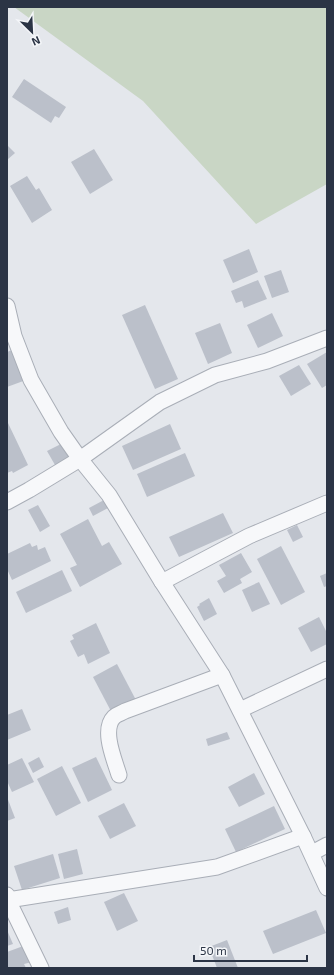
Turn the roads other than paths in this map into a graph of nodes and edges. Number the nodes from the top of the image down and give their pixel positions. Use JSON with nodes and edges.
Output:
{"nodes":[{"id":1,"x":7,"y":306,"type":"edge"},
{"id":2,"x":327,"y":338,"type":"edge"},
{"id":3,"x":80,"y":459,"type":"junction"},
{"id":4,"x":7,"y":502,"type":"edge"},
{"id":5,"x":327,"y":503,"type":"edge"},
{"id":6,"x":162,"y":582,"type":"junction"},
{"id":7,"x":327,"y":669,"type":"edge"},
{"id":8,"x":222,"y":675,"type":"junction"},
{"id":9,"x":240,"y":710,"type":"junction"},
{"id":10,"x":119,"y":775,"type":"dead end"},
{"id":11,"x":304,"y":836,"type":"junction"},
{"id":12,"x":327,"y":845,"type":"edge"},
{"id":13,"x":312,"y":853,"type":"junction"},
{"id":14,"x":327,"y":888,"type":"edge"},
{"id":15,"x":8,"y":898,"type":"edge"},
{"id":16,"x":41,"y":968,"type":"edge"}],
"edges":[{"from":1,"to":3,"type":"street"},
{"from":2,"to":3,"type":"street"},
{"from":3,"to":4,"type":"street"},
{"from":3,"to":6,"type":"street"},
{"from":5,"to":6,"type":"street"},
{"from":6,"to":8,"type":"street"},
{"from":7,"to":9,"type":"street"},
{"from":8,"to":9,"type":"street"},
{"from":8,"to":10,"type":"street"},
{"from":9,"to":11,"type":"street"},
{"from":11,"to":13,"type":"street"},
{"from":11,"to":15,"type":"street"},
{"from":12,"to":13,"type":"street"},
{"from":13,"to":14,"type":"street"},
{"from":15,"to":16,"type":"street"}]}
